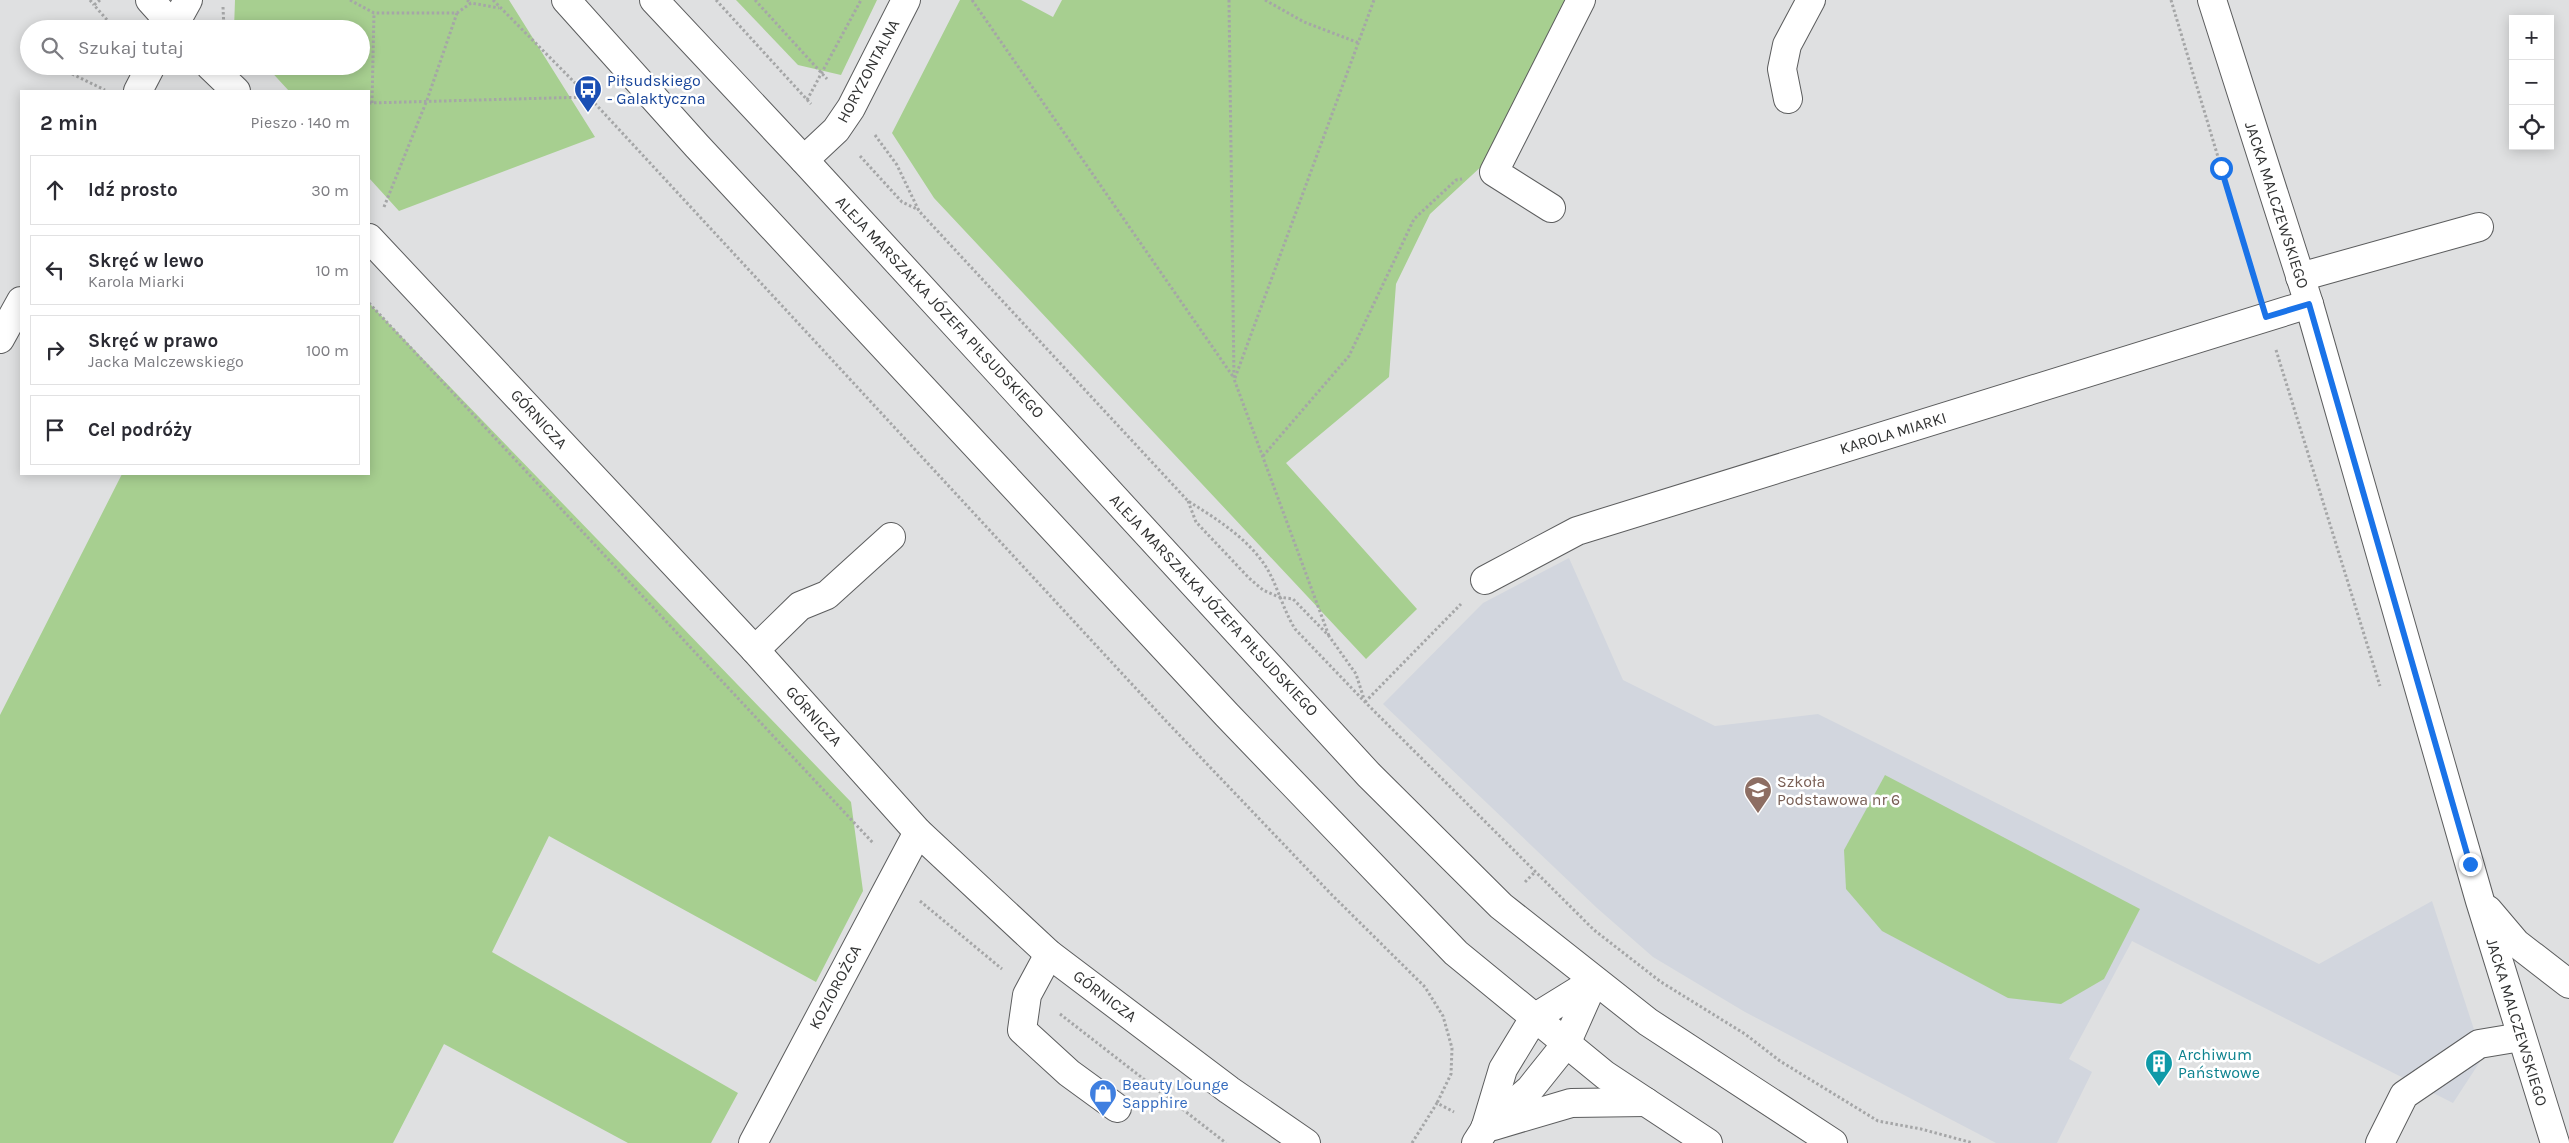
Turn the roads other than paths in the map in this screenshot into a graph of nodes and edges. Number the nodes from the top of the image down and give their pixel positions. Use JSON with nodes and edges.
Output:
{"nodes":[{"id":1,"x":150,"y":0,"type":"edge"},
{"id":2,"x":188,"y":0,"type":"edge"},
{"id":3,"x":566,"y":0,"type":"edge"},
{"id":4,"x":654,"y":0,"type":"edge"},
{"id":5,"x":906,"y":0,"type":"edge"},
{"id":6,"x":1582,"y":0,"type":"edge"},
{"id":7,"x":1811,"y":0,"type":"edge"},
{"id":8,"x":2212,"y":0,"type":"edge"},
{"id":9,"x":167,"y":20,"type":"edge"},
{"id":10,"x":178,"y":20,"type":"edge"},
{"id":11,"x":146,"y":75,"type":"edge"},
{"id":12,"x":219,"y":75,"type":"edge"},
{"id":13,"x":139,"y":90,"type":"edge"},
{"id":14,"x":235,"y":90,"type":"edge"},
{"id":15,"x":1788,"y":99,"type":"dead end"},
{"id":16,"x":804,"y":160,"type":"junction"},
{"id":17,"x":1551,"y":208,"type":"dead end"},
{"id":18,"x":2479,"y":227,"type":"dead end"},
{"id":19,"x":370,"y":239,"type":"edge"},
{"id":20,"x":2300,"y":276,"type":"junction"},
{"id":21,"x":20,"y":303,"type":"edge"},
{"id":22,"x":2309,"y":304,"type":"junction"},
{"id":23,"x":0,"y":339,"type":"edge"},
{"id":24,"x":892,"y":537,"type":"dead end"},
{"id":25,"x":1485,"y":580,"type":"road end"},
{"id":26,"x":755,"y":650,"type":"junction"},
{"id":27,"x":918,"y":832,"type":"junction"},
{"id":28,"x":2480,"y":901,"type":"junction"},
{"id":29,"x":1049,"y":954,"type":"junction"},
{"id":30,"x":1594,"y":981,"type":"junction"},
{"id":31,"x":2569,"y":984,"type":"edge"},
{"id":32,"x":1534,"y":1018,"type":"junction"},
{"id":33,"x":2521,"y":1037,"type":"junction"},
{"id":34,"x":1566,"y":1044,"type":"junction"},
{"id":35,"x":1646,"y":1102,"type":"junction"},
{"id":36,"x":1117,"y":1108,"type":"dead end"},
{"id":37,"x":1480,"y":1136,"type":"edge"},
{"id":38,"x":753,"y":1143,"type":"edge"},
{"id":39,"x":1306,"y":1143,"type":"edge"},
{"id":40,"x":1708,"y":1143,"type":"edge"},
{"id":41,"x":1833,"y":1143,"type":"edge"},
{"id":42,"x":2380,"y":1143,"type":"edge"},
{"id":43,"x":2555,"y":1143,"type":"edge"}],
"edges":[{"from":1,"to":9,"type":"street"},
{"from":2,"to":10,"type":"street"},
{"from":3,"to":32,"type":"street"},
{"from":4,"to":16,"type":"street","name":"ALEJA MARSZAŁKA JÓZEFA PIŁSUDSKIEGO"},
{"from":5,"to":16,"type":"street","name":"HORYZONTALNA"},
{"from":6,"to":17,"type":"street"},
{"from":7,"to":15,"type":"street"},
{"from":8,"to":20,"type":"street","name":"JACKA MALCZEWSKIEGO"},
{"from":11,"to":13,"type":"street"},
{"from":12,"to":14,"type":"street"},
{"from":16,"to":30,"type":"street","name":"ALEJA MARSZAŁKA JÓZEFA PIŁSUDSKIEGO"},
{"from":18,"to":20,"type":"street"},
{"from":19,"to":26,"type":"street","name":"GÓRNICZA"},
{"from":20,"to":22,"type":"street","name":"JACKA MALCZEWSKIEGO"},
{"from":21,"to":23,"type":"street"},
{"from":22,"to":25,"type":"street","name":"KAROLA MIARKI"},
{"from":22,"to":28,"type":"street","name":"JACKA MALCZEWSKIEGO"},
{"from":24,"to":26,"type":"street"},
{"from":26,"to":27,"type":"street","name":"GÓRNICZA"},
{"from":27,"to":29,"type":"street","name":"GÓRNICZA"},
{"from":27,"to":38,"type":"street","name":"KOZIOROŻCA"},
{"from":28,"to":31,"type":"street","name":"JACKA MALCZEWSKIEGO"},
{"from":28,"to":33,"type":"street","name":"JACKA MALCZEWSKIEGO"},
{"from":29,"to":36,"type":"street"},
{"from":29,"to":39,"type":"street","name":"GÓRNICZA"},
{"from":30,"to":32,"type":"street"},
{"from":30,"to":34,"type":"street"},
{"from":30,"to":41,"type":"street","name":"ALEJA MARSZAŁKA JÓZEFA PIŁSUDSKIEGO"},
{"from":32,"to":34,"type":"street"},
{"from":32,"to":37,"type":"street"},
{"from":33,"to":42,"type":"street"},
{"from":33,"to":43,"type":"street","name":"JACKA MALCZEWSKIEGO"},
{"from":34,"to":35,"type":"street"},
{"from":34,"to":37,"type":"street"},
{"from":35,"to":37,"type":"street"},
{"from":35,"to":40,"type":"street"}]}
